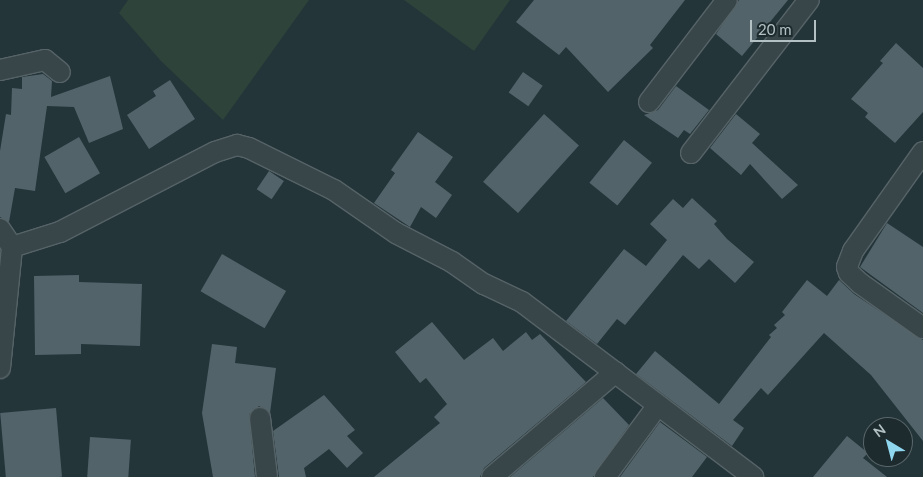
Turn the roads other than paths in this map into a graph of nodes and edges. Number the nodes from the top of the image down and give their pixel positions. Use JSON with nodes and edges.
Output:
{"nodes":[{"id":1,"x":727,"y":0,"type":"edge"},
{"id":2,"x":810,"y":0,"type":"edge"},
{"id":3,"x":0,"y":70,"type":"edge"},
{"id":4,"x":60,"y":72,"type":"dead end"},
{"id":5,"x":649,"y":102,"type":"dead end"},
{"id":6,"x":923,"y":152,"type":"edge"},
{"id":7,"x":691,"y":153,"type":"dead end"},
{"id":8,"x":0,"y":229,"type":"edge"},
{"id":9,"x":12,"y":247,"type":"junction"},
{"id":10,"x":923,"y":328,"type":"edge"},
{"id":11,"x":0,"y":368,"type":"edge"},
{"id":12,"x":616,"y":372,"type":"junction"},
{"id":13,"x":658,"y":405,"type":"junction"},
{"id":14,"x":260,"y":418,"type":"dead end"},
{"id":15,"x":267,"y":477,"type":"edge"},
{"id":16,"x":492,"y":477,"type":"edge"},
{"id":17,"x":605,"y":477,"type":"edge"},
{"id":18,"x":753,"y":477,"type":"edge"}],
"edges":[{"from":1,"to":5,"type":"street"},
{"from":2,"to":7,"type":"street"},
{"from":3,"to":4,"type":"street"},
{"from":6,"to":10,"type":"street"},
{"from":8,"to":9,"type":"street"},
{"from":9,"to":11,"type":"street"},
{"from":9,"to":12,"type":"street"},
{"from":12,"to":13,"type":"street"},
{"from":12,"to":16,"type":"street"},
{"from":13,"to":17,"type":"street"},
{"from":13,"to":18,"type":"street"},
{"from":14,"to":15,"type":"street"}]}
